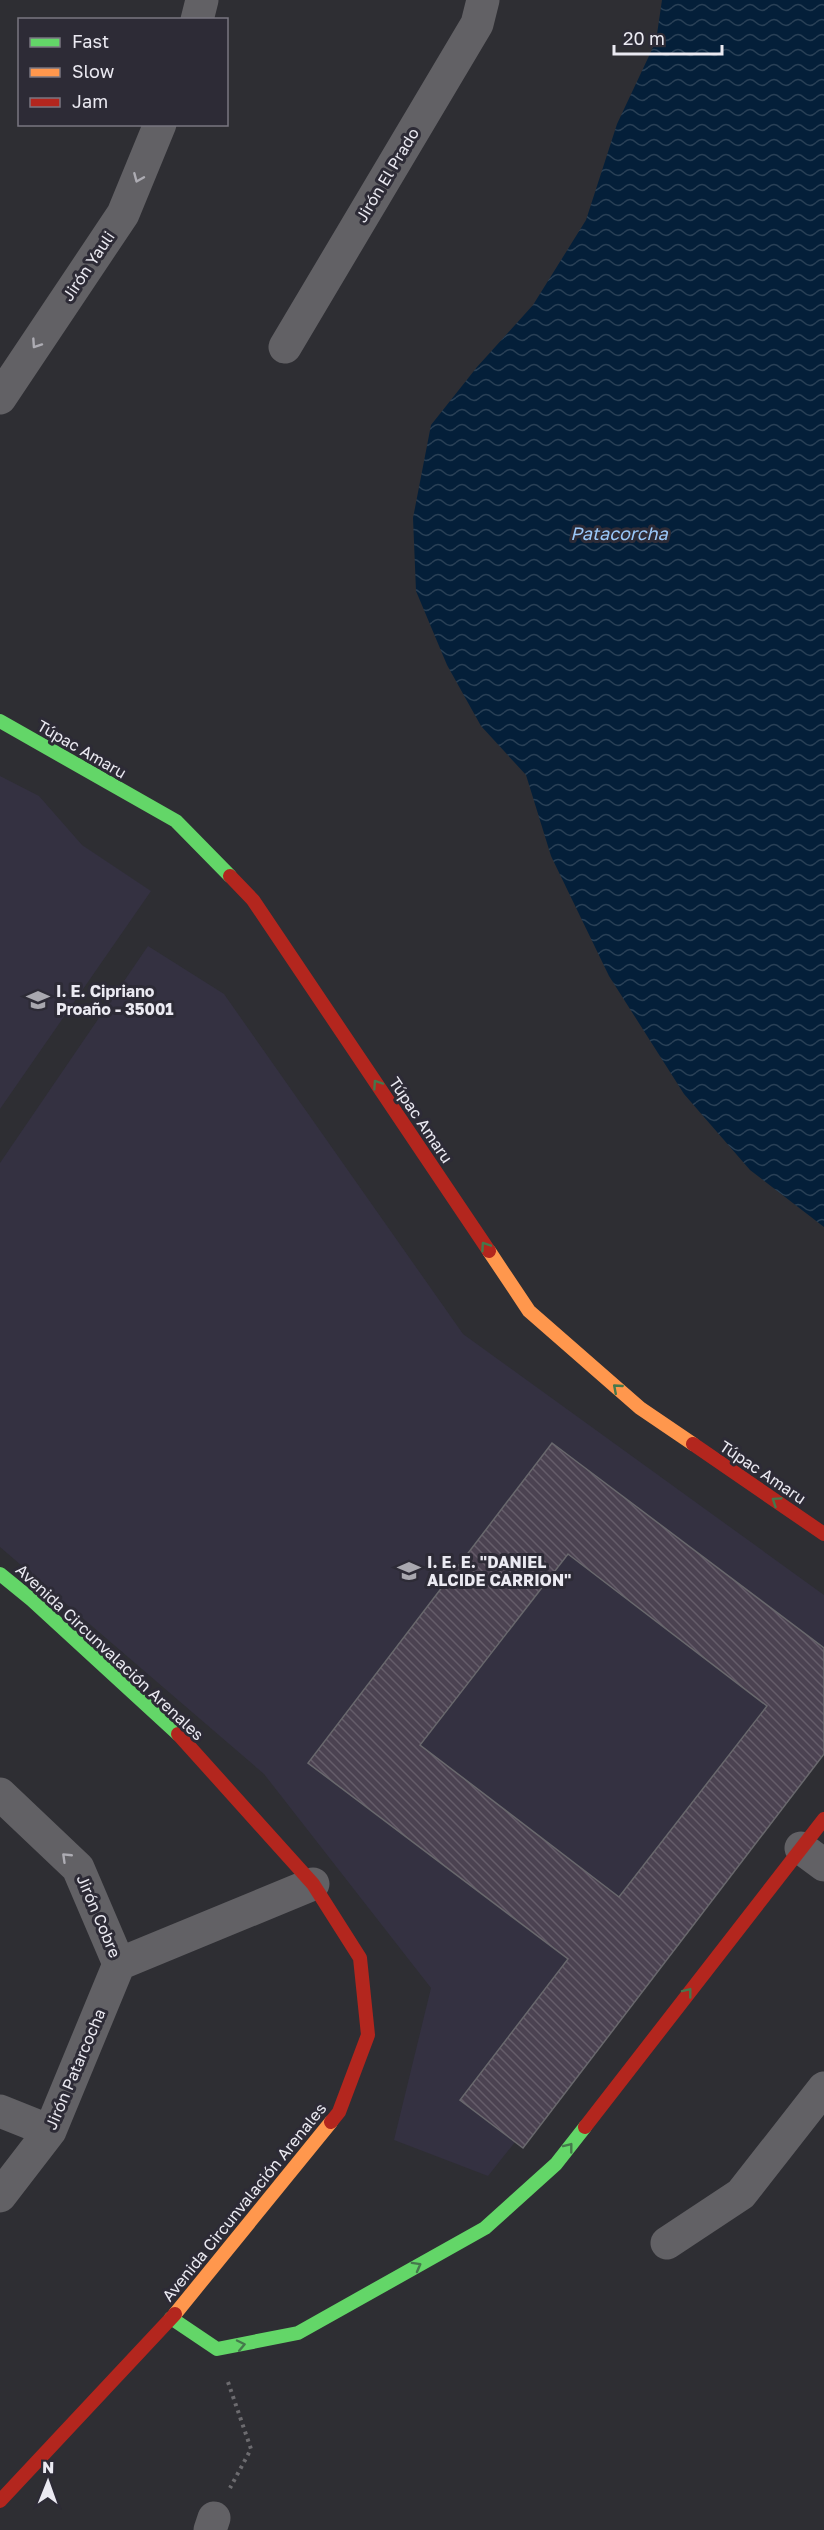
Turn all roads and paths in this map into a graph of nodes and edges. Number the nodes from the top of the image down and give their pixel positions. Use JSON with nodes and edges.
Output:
{"nodes":[{"id":1,"x":202,"y":0,"type":"edge"},
{"id":2,"x":483,"y":0,"type":"edge"},
{"id":3,"x":198,"y":18,"type":"edge"},
{"id":4,"x":159,"y":126,"type":"edge"},
{"id":5,"x":285,"y":346,"type":"dead end"},
{"id":6,"x":1,"y":389,"type":"edge"},
{"id":7,"x":0,"y":721,"type":"edge"},
{"id":8,"x":824,"y":1534,"type":"edge"},
{"id":9,"x":0,"y":1574,"type":"edge"},
{"id":10,"x":0,"y":1794,"type":"edge"},
{"id":11,"x":824,"y":1819,"type":"edge"},
{"id":12,"x":813,"y":1857,"type":"edge"},
{"id":13,"x":313,"y":1884,"type":"junction"},
{"id":14,"x":119,"y":1964,"type":"junction"},
{"id":15,"x":824,"y":2088,"type":"edge"},
{"id":16,"x":0,"y":2111,"type":"edge"},
{"id":17,"x":50,"y":2132,"type":"junction"},
{"id":18,"x":0,"y":2196,"type":"edge"},
{"id":19,"x":667,"y":2243,"type":"dead end"},
{"id":20,"x":171,"y":2318,"type":"junction"},
{"id":21,"x":217,"y":2349,"type":"junction"},
{"id":22,"x":0,"y":2500,"type":"edge"},
{"id":23,"x":212,"y":2524,"type":"edge"}],
"edges":[{"from":1,"to":3,"type":"street"},
{"from":2,"to":5,"type":"street","name":"Jirón El Prado"},
{"from":4,"to":6,"type":"street","name":"Jirón Yauli","one_way":true},
{"from":8,"to":7,"type":"street","name":"Túpac Amaru","one_way":true},
{"from":9,"to":13,"type":"street","name":"Avenida Circunvalación Arenales"},
{"from":14,"to":10,"type":"street","name":"Jirón Cobre","one_way":true},
{"from":11,"to":12,"type":"street"},
{"from":21,"to":12,"type":"street","one_way":true},
{"from":13,"to":14,"type":"street"},
{"from":13,"to":20,"type":"street","name":"Avenida Circunvalación Arenales"},
{"from":14,"to":17,"type":"street","name":"Jirón Patarcocha"},
{"from":15,"to":19,"type":"street"},
{"from":16,"to":17,"type":"street"},
{"from":17,"to":18,"type":"street","name":"Jirón Patarcocha"},
{"from":20,"to":21,"type":"street"},
{"from":20,"to":22,"type":"street","name":"Avenida Circunvalación Arenales"},
{"from":21,"to":23,"type":"path"}]}
